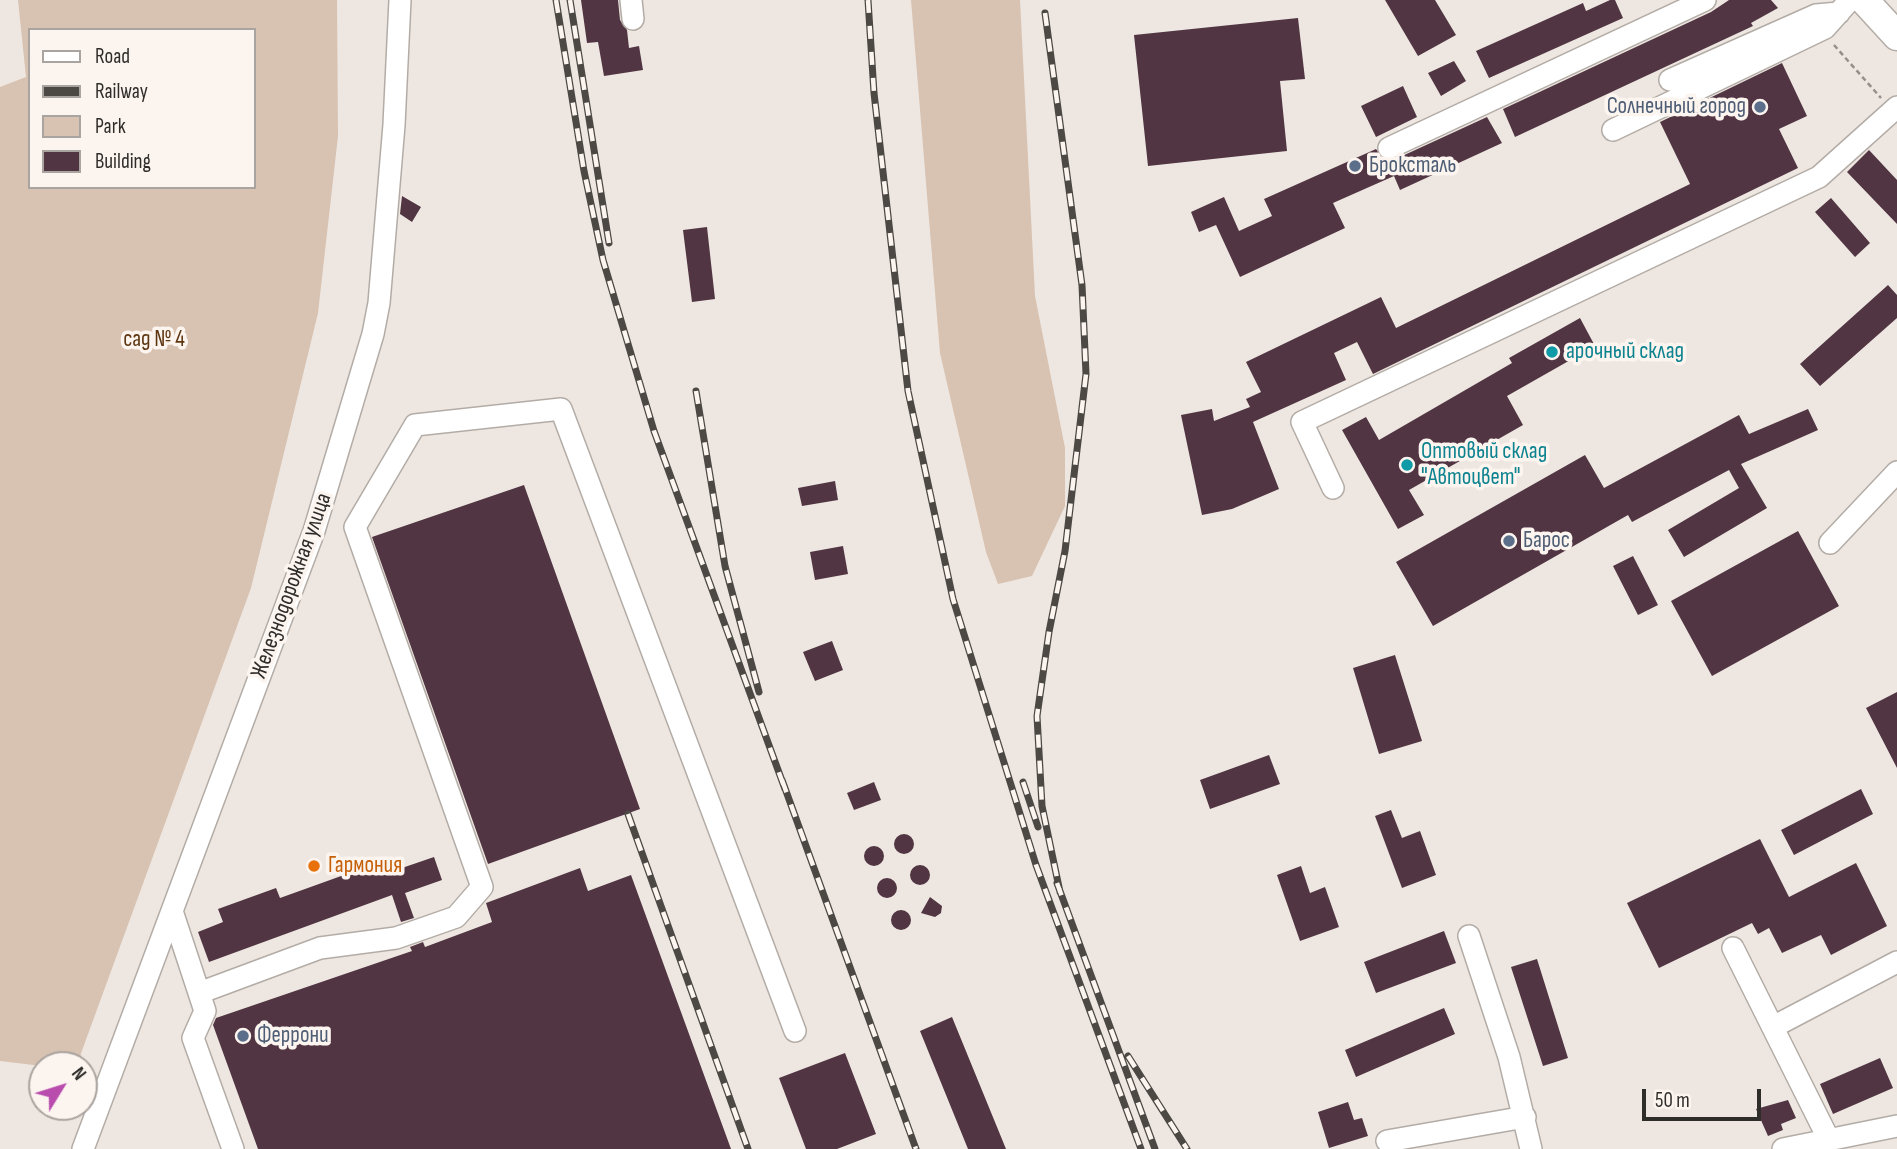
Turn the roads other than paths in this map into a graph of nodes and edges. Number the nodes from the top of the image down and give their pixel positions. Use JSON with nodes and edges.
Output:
{"nodes":[{"id":1,"x":400,"y":0,"type":"edge"},
{"id":2,"x":1704,"y":0,"type":"edge"},
{"id":3,"x":1864,"y":0,"type":"edge"},
{"id":4,"x":1844,"y":6,"type":"edge"},
{"id":5,"x":1897,"y":36,"type":"edge"},
{"id":6,"x":1670,"y":80,"type":"dead end"},
{"id":7,"x":1895,"y":109,"type":"edge"},
{"id":8,"x":1613,"y":130,"type":"dead end"},
{"id":9,"x":1389,"y":148,"type":"dead end"},
{"id":10,"x":1897,"y":472,"type":"edge"},
{"id":11,"x":1333,"y":488,"type":"dead end"},
{"id":12,"x":1830,"y":543,"type":"dead end"},
{"id":13,"x":172,"y":911,"type":"junction"},
{"id":14,"x":1469,"y":936,"type":"dead end"},
{"id":15,"x":1733,"y":948,"type":"dead end"},
{"id":16,"x":1897,"y":962,"type":"edge"},
{"id":17,"x":199,"y":993,"type":"junction"},
{"id":18,"x":1773,"y":1027,"type":"junction"},
{"id":19,"x":794,"y":1031,"type":"dead end"},
{"id":20,"x":1525,"y":1117,"type":"junction"},
{"id":21,"x":1897,"y":1126,"type":"edge"},
{"id":22,"x":1829,"y":1140,"type":"junction"},
{"id":23,"x":1387,"y":1141,"type":"dead end"},
{"id":24,"x":83,"y":1149,"type":"edge"},
{"id":25,"x":233,"y":1149,"type":"edge"},
{"id":26,"x":1531,"y":1149,"type":"edge"},
{"id":27,"x":1783,"y":1149,"type":"edge"}],
"edges":[{"from":1,"to":13,"type":"street","name":"Железнодорожная улица"},
{"from":2,"to":9,"type":"street"},
{"from":3,"to":5,"type":"main road"},
{"from":4,"to":6,"type":"street"},
{"from":4,"to":8,"type":"street"},
{"from":7,"to":11,"type":"street"},
{"from":10,"to":12,"type":"street"},
{"from":13,"to":17,"type":"street"},
{"from":13,"to":24,"type":"street","name":"Железнодорожная улица"},
{"from":14,"to":20,"type":"street"},
{"from":15,"to":18,"type":"street"},
{"from":16,"to":18,"type":"street"},
{"from":17,"to":19,"type":"street"},
{"from":17,"to":25,"type":"street"},
{"from":18,"to":22,"type":"street"},
{"from":20,"to":23,"type":"street"},
{"from":20,"to":26,"type":"street"},
{"from":21,"to":22,"type":"street"},
{"from":22,"to":27,"type":"street"}]}
